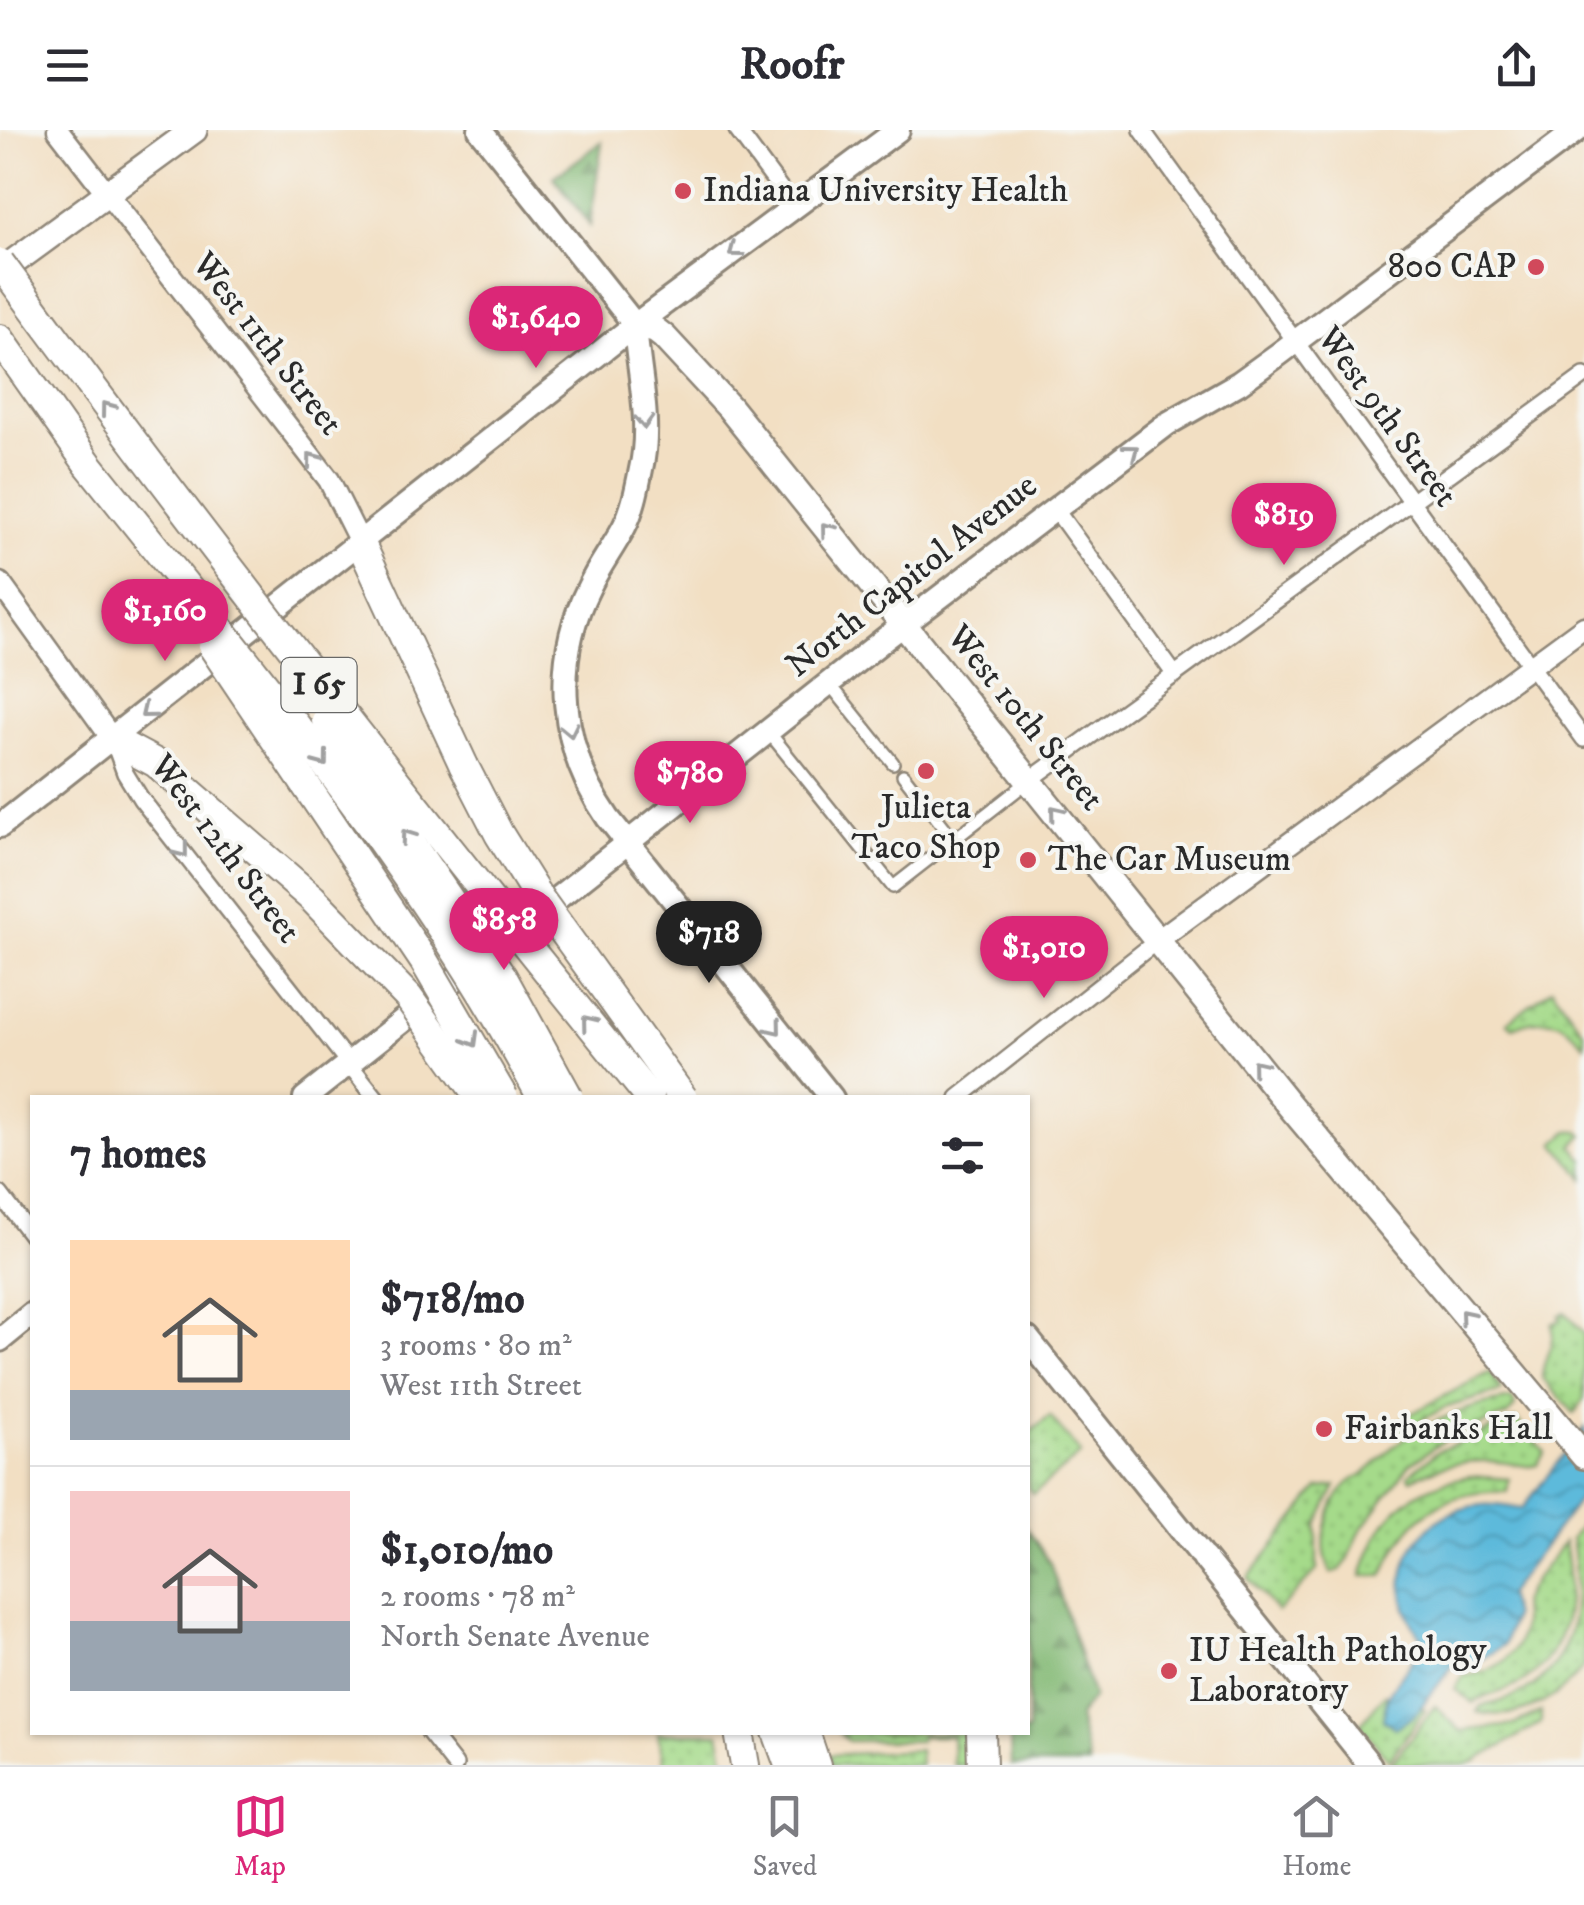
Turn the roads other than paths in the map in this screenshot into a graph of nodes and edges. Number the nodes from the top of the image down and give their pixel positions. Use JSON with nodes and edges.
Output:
{"nodes":[{"id":1,"x":58,"y":130,"type":"edge"},
{"id":2,"x":194,"y":130,"type":"edge"},
{"id":3,"x":480,"y":130,"type":"edge"},
{"id":4,"x":737,"y":130,"type":"edge"},
{"id":5,"x":898,"y":130,"type":"edge"},
{"id":6,"x":1142,"y":130,"type":"edge"},
{"id":7,"x":1577,"y":130,"type":"edge"},
{"id":8,"x":106,"y":196,"type":"junction"},
{"id":9,"x":794,"y":207,"type":"junction"},
{"id":10,"x":0,"y":263,"type":"edge"},
{"id":11,"x":0,"y":272,"type":"edge"},
{"id":12,"x":635,"y":325,"type":"junction"},
{"id":13,"x":0,"y":340,"type":"edge"},
{"id":14,"x":1295,"y":342,"type":"junction"},
{"id":15,"x":1584,"y":376,"type":"edge"},
{"id":16,"x":88,"y":464,"type":"junction"},
{"id":17,"x":150,"y":464,"type":"junction"},
{"id":18,"x":1411,"y":502,"type":"junction"},
{"id":19,"x":1054,"y":510,"type":"junction"},
{"id":20,"x":361,"y":544,"type":"junction"},
{"id":21,"x":0,"y":582,"type":"edge"},
{"id":22,"x":904,"y":624,"type":"junction"},
{"id":23,"x":1584,"y":627,"type":"edge"},
{"id":24,"x":1531,"y":666,"type":"junction"},
{"id":25,"x":1175,"y":675,"type":"junction"},
{"id":26,"x":828,"y":683,"type":"junction"},
{"id":27,"x":768,"y":731,"type":"junction"},
{"id":28,"x":1584,"y":739,"type":"edge"},
{"id":29,"x":113,"y":740,"type":"junction"},
{"id":30,"x":892,"y":763,"type":"dead end"},
{"id":31,"x":903,"y":775,"type":"dead end"},
{"id":32,"x":1030,"y":780,"type":"junction"},
{"id":33,"x":0,"y":826,"type":"edge"},
{"id":34,"x":954,"y":840,"type":"junction"},
{"id":35,"x":628,"y":842,"type":"junction"},
{"id":36,"x":1158,"y":940,"type":"junction"},
{"id":37,"x":348,"y":1063,"type":"junction"},
{"id":38,"x":308,"y":1095,"type":"edge"},
{"id":39,"x":374,"y":1095,"type":"edge"},
{"id":40,"x":478,"y":1095,"type":"edge"},
{"id":41,"x":502,"y":1095,"type":"edge"},
{"id":42,"x":540,"y":1095,"type":"edge"},
{"id":43,"x":567,"y":1095,"type":"edge"},
{"id":44,"x":648,"y":1095,"type":"edge"},
{"id":45,"x":681,"y":1095,"type":"edge"},
{"id":46,"x":830,"y":1095,"type":"edge"},
{"id":47,"x":962,"y":1095,"type":"edge"},
{"id":48,"x":0,"y":1194,"type":"edge"},
{"id":49,"x":30,"y":1233,"type":"edge"},
{"id":50,"x":30,"y":1316,"type":"edge"},
{"id":51,"x":0,"y":1340,"type":"edge"},
{"id":52,"x":1030,"y":1341,"type":"edge"},
{"id":53,"x":1584,"y":1456,"type":"edge"},
{"id":54,"x":431,"y":1735,"type":"edge"},
{"id":55,"x":740,"y":1735,"type":"edge"},
{"id":56,"x":778,"y":1735,"type":"edge"},
{"id":57,"x":806,"y":1735,"type":"edge"},
{"id":58,"x":981,"y":1735,"type":"edge"},
{"id":59,"x":455,"y":1765,"type":"edge"},
{"id":60,"x":745,"y":1765,"type":"edge"},
{"id":61,"x":789,"y":1765,"type":"edge"},
{"id":62,"x":816,"y":1765,"type":"edge"},
{"id":63,"x":982,"y":1765,"type":"edge"},
{"id":64,"x":1370,"y":1765,"type":"edge"}],
"edges":[{"from":1,"to":8,"type":"street","name":"West 11th Street"},
{"from":2,"to":8,"type":"main road"},
{"from":3,"to":12,"type":"main road","name":"West 10th Street"},
{"from":4,"to":9,"type":"street"},
{"from":5,"to":9,"type":"main road"},
{"from":6,"to":14,"type":"street","name":"West 9th Street"},
{"from":7,"to":14,"type":"main road","name":"North Capitol Avenue"},
{"from":8,"to":11,"type":"main road"},
{"from":20,"to":8,"type":"street","name":"West 11th Street","one_way":true},
{"from":9,"to":12,"type":"main road","one_way":true},
{"from":17,"to":10,"type":"highway","number":"I 65","one_way":true,"bridge":true},
{"from":12,"to":20,"type":"main road"},
{"from":22,"to":12,"type":"main road","name":"West 10th Street","one_way":true},
{"from":12,"to":35,"type":"main road","one_way":true},
{"from":13,"to":16,"type":"highway","number":"I 65"},
{"from":14,"to":18,"type":"street","name":"West 9th Street"},
{"from":19,"to":14,"type":"main road","name":"North Capitol Avenue","one_way":true},
{"from":15,"to":18,"type":"street"},
{"from":16,"to":41,"type":"highway","number":"I 65","one_way":true,"bridge":true},
{"from":16,"to":42,"type":"highway","one_way":true,"bridge":true},
{"from":43,"to":17,"type":"highway","one_way":true,"bridge":true},
{"from":44,"to":17,"type":"highway","number":"I 65","one_way":true,"bridge":true},
{"from":18,"to":24,"type":"street","name":"West 9th Street"},
{"from":18,"to":25,"type":"street"},
{"from":19,"to":22,"type":"main road","name":"North Capitol Avenue"},
{"from":19,"to":25,"type":"street"},
{"from":20,"to":29,"type":"main road","one_way":true},
{"from":20,"to":45,"type":"highway","bridge":true},
{"from":21,"to":29,"type":"street","name":"West 12th Street"},
{"from":22,"to":26,"type":"main road","name":"North Capitol Avenue"},
{"from":22,"to":32,"type":"main road","name":"West 10th Street"},
{"from":23,"to":24,"type":"street"},
{"from":24,"to":28,"type":"street","name":"West 9th Street"},
{"from":24,"to":36,"type":"street"},
{"from":25,"to":32,"type":"street"},
{"from":26,"to":27,"type":"main road","name":"North Capitol Avenue"},
{"from":26,"to":30,"type":"street"},
{"from":27,"to":34,"type":"street"},
{"from":27,"to":35,"type":"main road","name":"North Capitol Avenue"},
{"from":29,"to":33,"type":"main road"},
{"from":29,"to":37,"type":"street","name":"West 12th Street","one_way":true},
{"from":29,"to":40,"type":"highway","bridge":true},
{"from":31,"to":34,"type":"street"},
{"from":32,"to":34,"type":"street"},
{"from":36,"to":32,"type":"main road","name":"West 10th Street","one_way":true},
{"from":35,"to":37,"type":"main road","name":"North Capitol Avenue"},
{"from":35,"to":46,"type":"main road","one_way":true},
{"from":36,"to":47,"type":"street"},
{"from":53,"to":36,"type":"main road","name":"West 10th Street","one_way":true},
{"from":37,"to":38,"type":"main road","name":"North Capitol Avenue"},
{"from":37,"to":39,"type":"street","name":"West 12th Street"},
{"from":48,"to":49,"type":"street"},
{"from":50,"to":51,"type":"main road"},
{"from":52,"to":64,"type":"main road"},
{"from":54,"to":59,"type":"street"},
{"from":55,"to":60,"type":"highway"},
{"from":56,"to":61,"type":"highway"},
{"from":57,"to":62,"type":"highway"},
{"from":58,"to":63,"type":"highway"}]}
